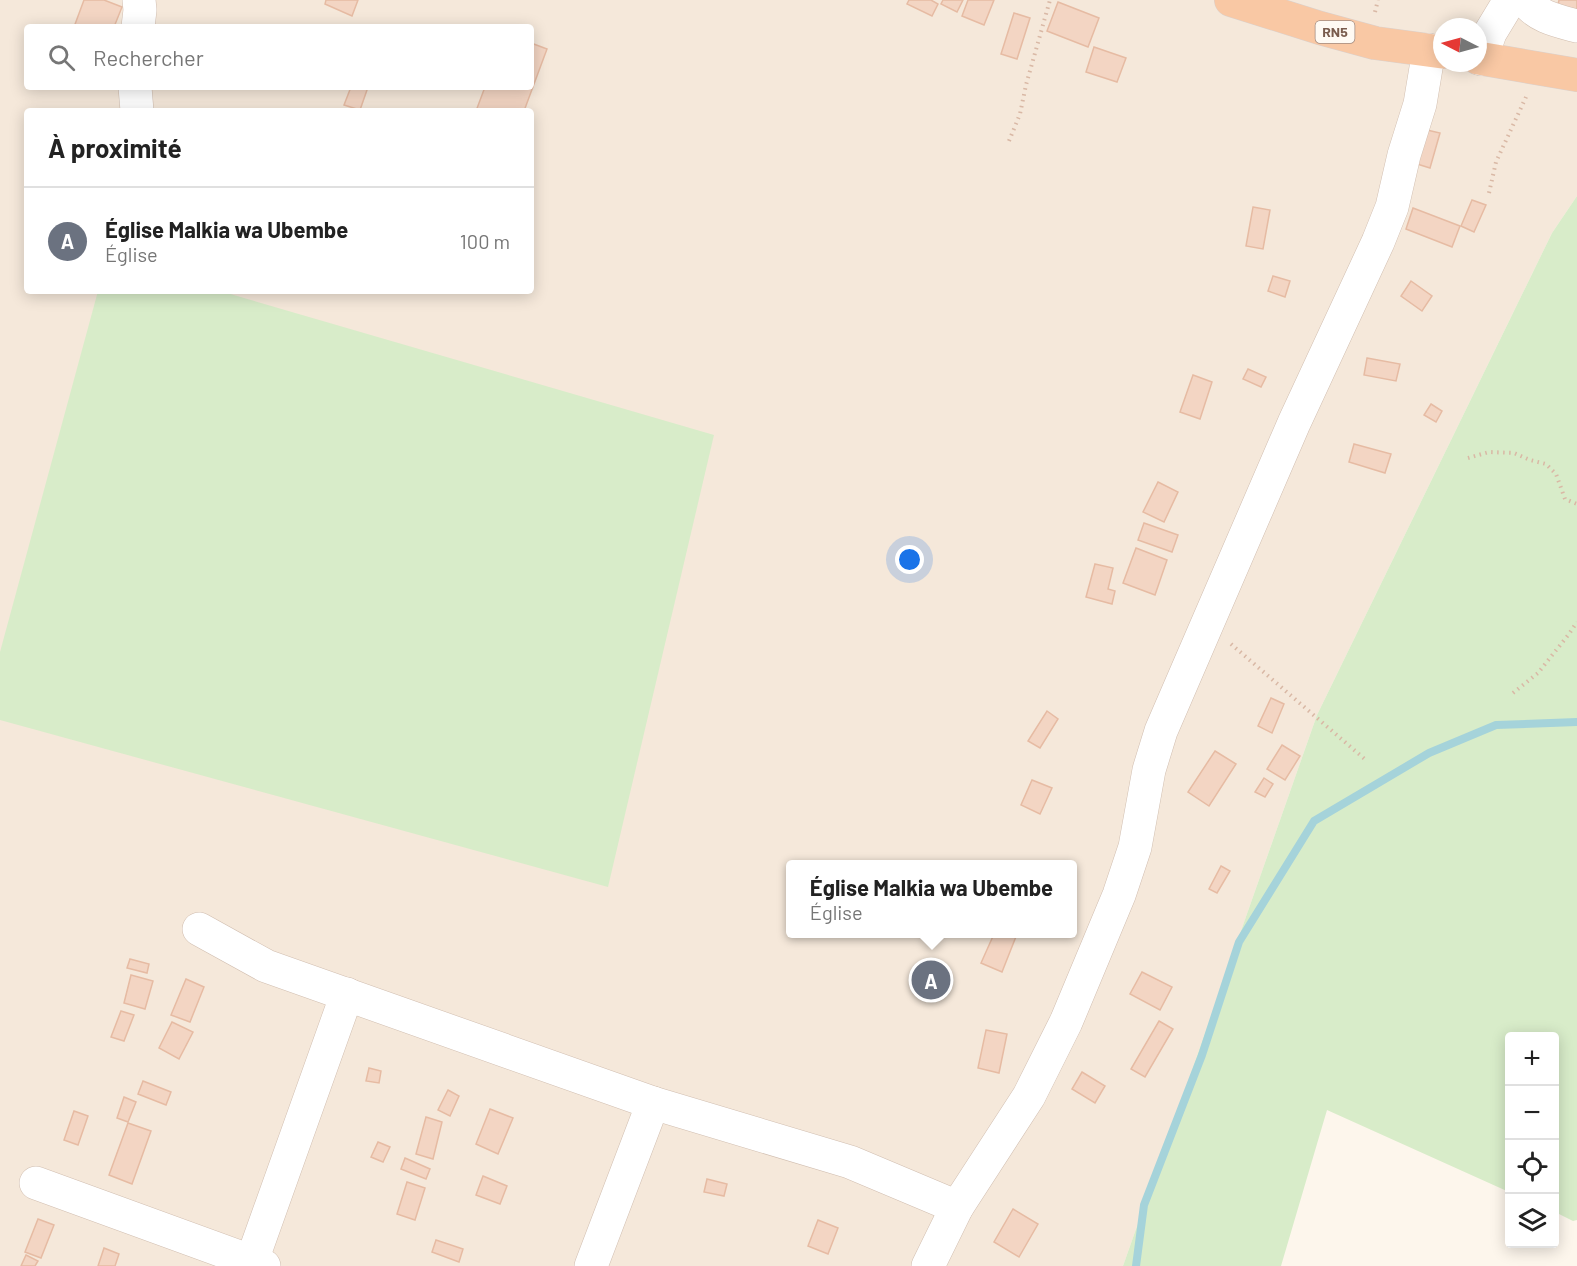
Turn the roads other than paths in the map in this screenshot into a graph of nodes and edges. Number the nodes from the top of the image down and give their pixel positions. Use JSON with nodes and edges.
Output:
{"nodes":[{"id":1,"x":139,"y":0,"type":"edge"},
{"id":2,"x":1231,"y":0,"type":"edge"},
{"id":3,"x":1510,"y":0,"type":"edge"},
{"id":4,"x":1525,"y":0,"type":"edge"},
{"id":5,"x":138,"y":24,"type":"edge"},
{"id":6,"x":1577,"y":26,"type":"edge"},
{"id":7,"x":1487,"y":40,"type":"edge"},
{"id":8,"x":1433,"y":51,"type":"edge"},
{"id":9,"x":1487,"y":60,"type":"edge"},
{"id":10,"x":1433,"y":61,"type":"edge"},
{"id":11,"x":1577,"y":75,"type":"edge"},
{"id":12,"x":135,"y":90,"type":"edge"},
{"id":13,"x":137,"y":108,"type":"edge"},
{"id":14,"x":199,"y":929,"type":"dead end"},
{"id":15,"x":347,"y":994,"type":"junction"},
{"id":16,"x":653,"y":1102,"type":"junction"},
{"id":17,"x":36,"y":1183,"type":"dead end"},
{"id":18,"x":957,"y":1207,"type":"junction"},
{"id":19,"x":255,"y":1265,"type":"edge"},
{"id":20,"x":591,"y":1266,"type":"edge"},
{"id":21,"x":928,"y":1266,"type":"edge"}],
"edges":[{"from":1,"to":5,"type":"street"},
{"from":2,"to":8,"type":"highway","number":"RN5"},
{"from":3,"to":7,"type":"street"},
{"from":4,"to":6,"type":"street"},
{"from":9,"to":11,"type":"highway"},
{"from":10,"to":18,"type":"street"},
{"from":12,"to":13,"type":"street"},
{"from":14,"to":15,"type":"street"},
{"from":15,"to":16,"type":"street"},
{"from":15,"to":19,"type":"street"},
{"from":16,"to":18,"type":"street"},
{"from":16,"to":20,"type":"street"},
{"from":17,"to":19,"type":"street"},
{"from":18,"to":21,"type":"street"}]}
